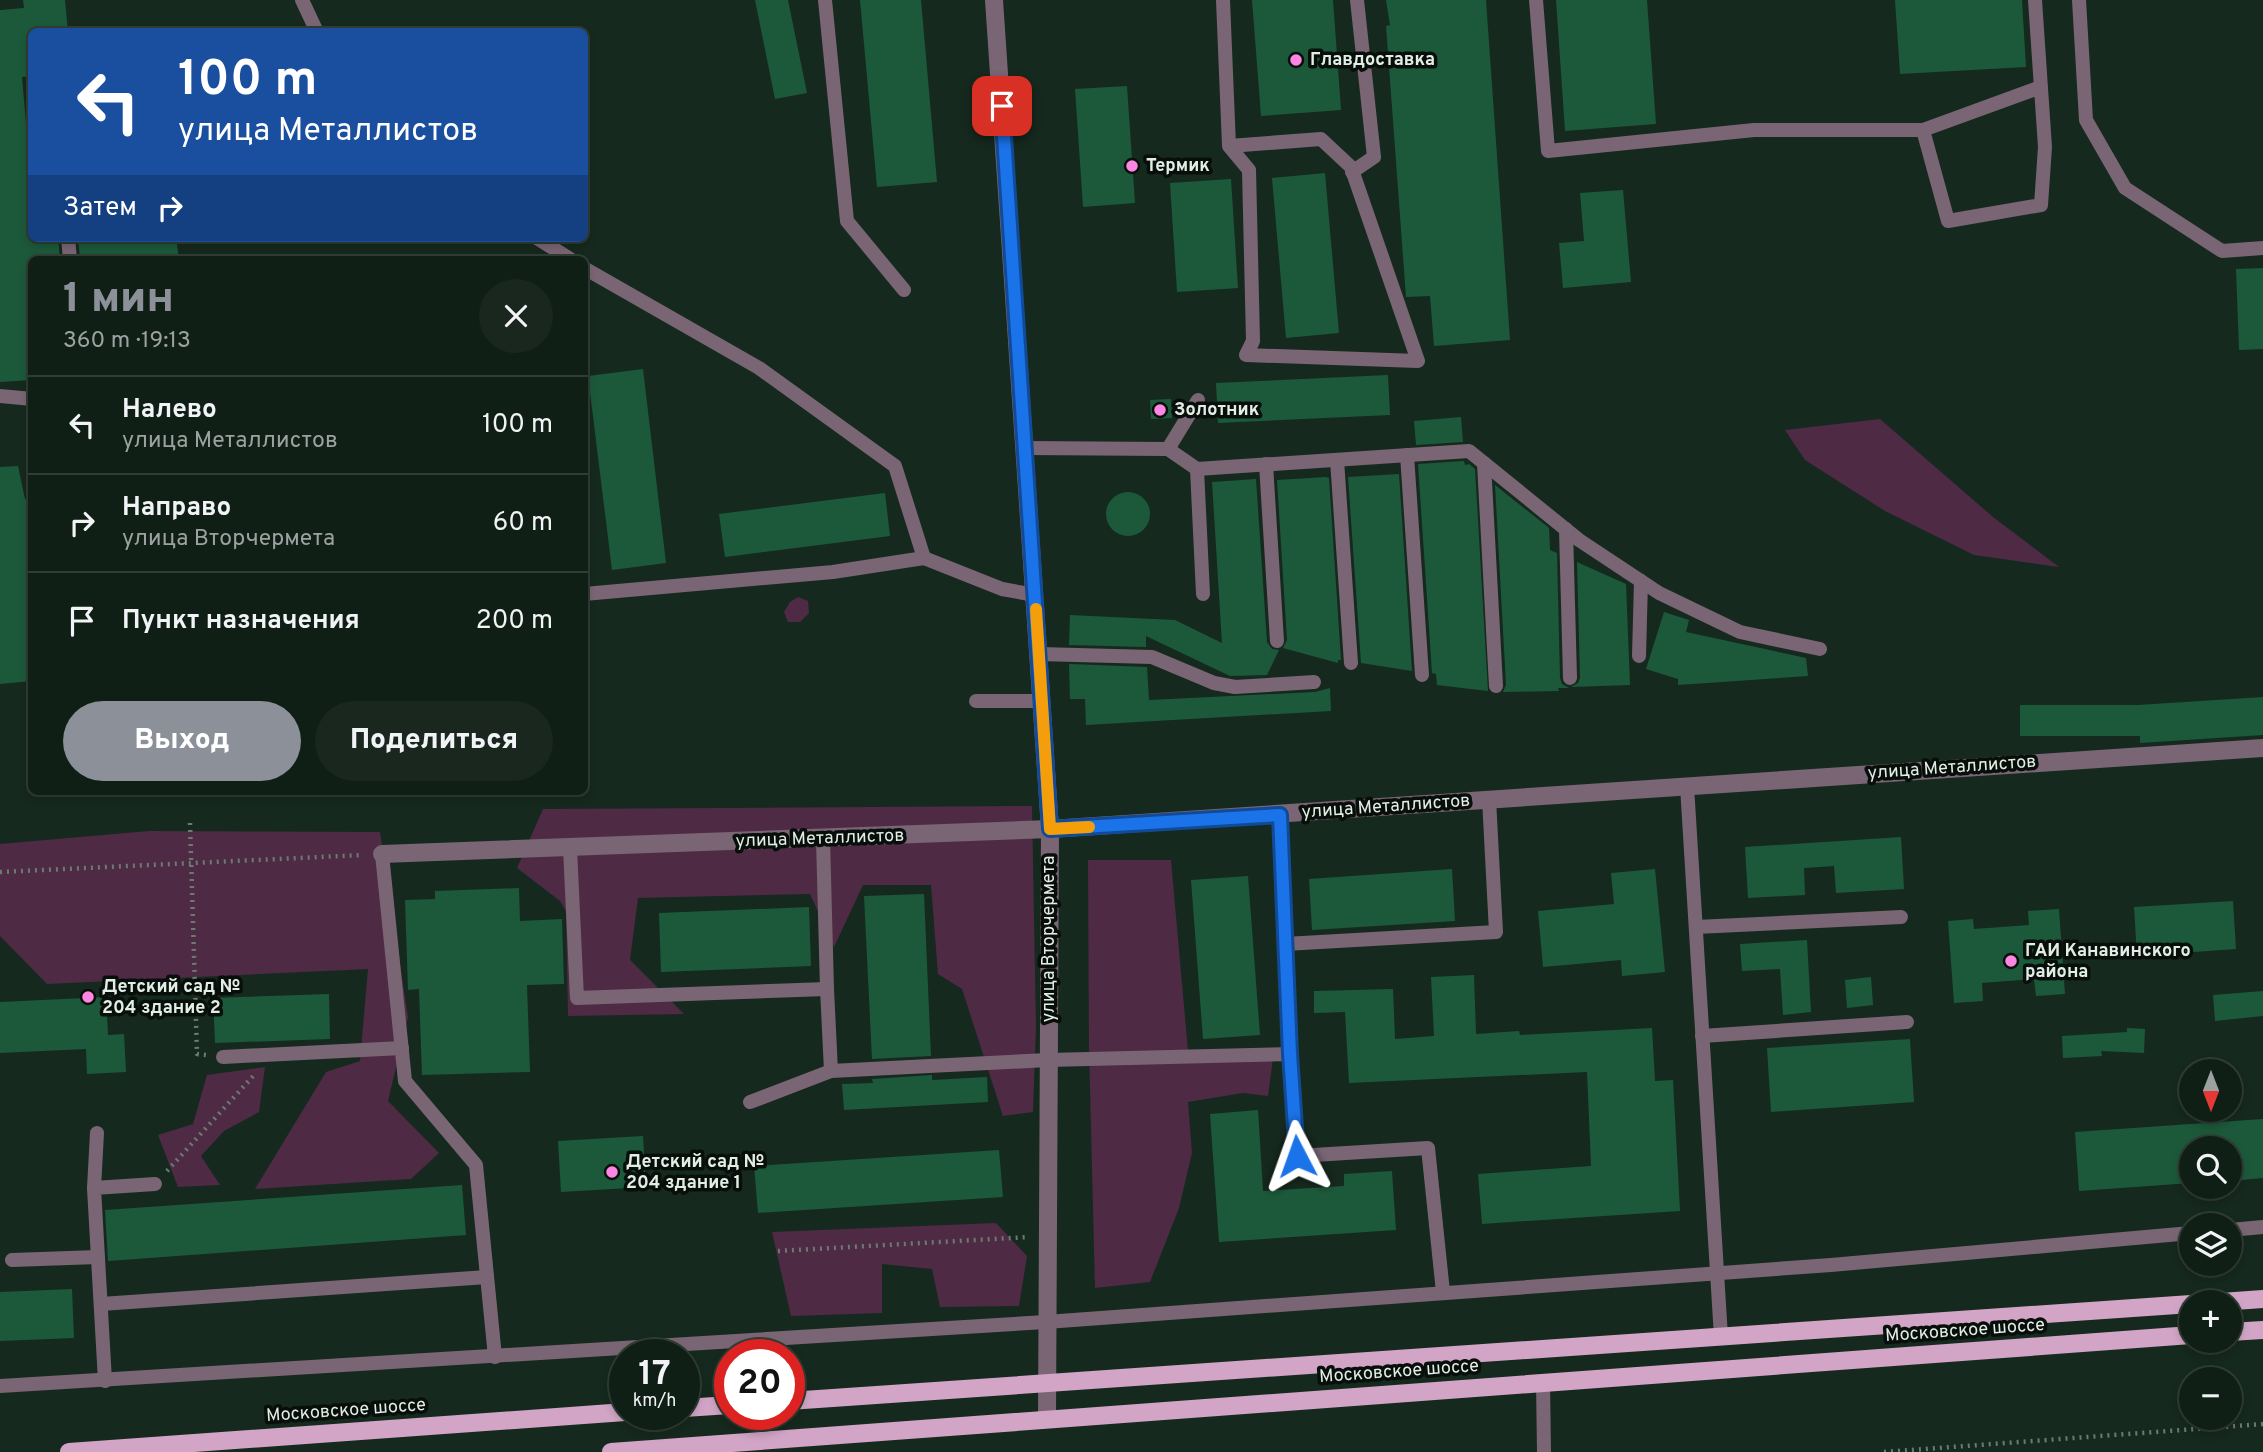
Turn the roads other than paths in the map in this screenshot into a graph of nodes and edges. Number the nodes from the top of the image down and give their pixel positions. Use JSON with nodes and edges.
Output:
{"nodes":[{"id":1,"x":302,"y":0,"type":"edge"},
{"id":2,"x":825,"y":0,"type":"edge"},
{"id":3,"x":995,"y":0,"type":"edge"},
{"id":4,"x":1223,"y":0,"type":"edge"},
{"id":5,"x":1357,"y":0,"type":"edge"},
{"id":6,"x":1536,"y":0,"type":"edge"},
{"id":7,"x":2035,"y":0,"type":"edge"},
{"id":8,"x":2079,"y":0,"type":"edge"},
{"id":9,"x":315,"y":28,"type":"edge"},
{"id":10,"x":2041,"y":87,"type":"junction"},
{"id":11,"x":1923,"y":130,"type":"junction"},
{"id":12,"x":1229,"y":146,"type":"junction"},
{"id":13,"x":1352,"y":172,"type":"junction"},
{"id":14,"x":543,"y":242,"type":"edge"},
{"id":15,"x":2263,"y":248,"type":"edge"},
{"id":16,"x":565,"y":256,"type":"edge"},
{"id":17,"x":588,"y":270,"type":"edge"},
{"id":18,"x":904,"y":290,"type":"dead end"},
{"id":19,"x":0,"y":396,"type":"edge"},
{"id":20,"x":28,"y":399,"type":"edge"},
{"id":21,"x":1198,"y":400,"type":"dead end"},
{"id":22,"x":1025,"y":449,"type":"junction"},
{"id":23,"x":1168,"y":449,"type":"junction"},
{"id":24,"x":1407,"y":455,"type":"junction"},
{"id":25,"x":1337,"y":460,"type":"junction"},
{"id":26,"x":1484,"y":463,"type":"junction"},
{"id":27,"x":1266,"y":464,"type":"junction"},
{"id":28,"x":1197,"y":469,"type":"junction"},
{"id":29,"x":1566,"y":529,"type":"junction"},
{"id":30,"x":924,"y":558,"type":"junction"},
{"id":31,"x":1641,"y":581,"type":"junction"},
{"id":32,"x":588,"y":594,"type":"edge"},
{"id":33,"x":1203,"y":594,"type":"dead end"},
{"id":34,"x":1035,"y":595,"type":"junction"},
{"id":35,"x":1277,"y":641,"type":"dead end"},
{"id":36,"x":1820,"y":649,"type":"dead end"},
{"id":37,"x":1038,"y":654,"type":"junction"},
{"id":38,"x":1639,"y":656,"type":"dead end"},
{"id":39,"x":1351,"y":663,"type":"dead end"},
{"id":40,"x":1422,"y":675,"type":"dead end"},
{"id":41,"x":1570,"y":678,"type":"dead end"},
{"id":42,"x":1314,"y":682,"type":"dead end"},
{"id":43,"x":1496,"y":686,"type":"dead end"},
{"id":44,"x":976,"y":701,"type":"dead end"},
{"id":45,"x":1042,"y":701,"type":"junction"},
{"id":46,"x":2263,"y":748,"type":"edge"},
{"id":47,"x":1687,"y":786,"type":"junction"},
{"id":48,"x":1489,"y":799,"type":"junction"},
{"id":49,"x":1280,"y":815,"type":"junction"},
{"id":50,"x":1050,"y":829,"type":"junction"},
{"id":51,"x":823,"y":839,"type":"junction"},
{"id":52,"x":570,"y":848,"type":"junction"},
{"id":53,"x":382,"y":854,"type":"joint"},
{"id":54,"x":1901,"y":917,"type":"dead end"},
{"id":55,"x":1696,"y":927,"type":"junction"},
{"id":56,"x":1285,"y":944,"type":"junction"},
{"id":57,"x":827,"y":989,"type":"junction"},
{"id":58,"x":1907,"y":1022,"type":"dead end"},
{"id":59,"x":1702,"y":1036,"type":"junction"},
{"id":60,"x":402,"y":1048,"type":"junction"},
{"id":61,"x":1290,"y":1054,"type":"junction"},
{"id":62,"x":223,"y":1057,"type":"road end"},
{"id":63,"x":1048,"y":1060,"type":"junction"},
{"id":64,"x":831,"y":1071,"type":"junction"},
{"id":65,"x":750,"y":1102,"type":"dead end"},
{"id":66,"x":97,"y":1133,"type":"dead end"},
{"id":67,"x":155,"y":1184,"type":"road end"},
{"id":68,"x":94,"y":1188,"type":"junction"},
{"id":69,"x":2263,"y":1227,"type":"edge"},
{"id":70,"x":2242,"y":1229,"type":"edge"},
{"id":71,"x":2179,"y":1234,"type":"edge"},
{"id":72,"x":98,"y":1257,"type":"junction"},
{"id":73,"x":12,"y":1260,"type":"dead end"},
{"id":74,"x":1717,"y":1272,"type":"junction"},
{"id":75,"x":487,"y":1277,"type":"junction"},
{"id":76,"x":1443,"y":1292,"type":"junction"},
{"id":77,"x":2263,"y":1299,"type":"edge"},
{"id":78,"x":2242,"y":1300,"type":"edge"},
{"id":79,"x":101,"y":1304,"type":"junction"},
{"id":80,"x":2179,"y":1305,"type":"edge"},
{"id":81,"x":1046,"y":1322,"type":"junction"},
{"id":82,"x":2263,"y":1330,"type":"edge"},
{"id":83,"x":2242,"y":1331,"type":"edge"},
{"id":84,"x":2179,"y":1336,"type":"edge"},
{"id":85,"x":1721,"y":1337,"type":"junction"},
{"id":86,"x":495,"y":1357,"type":"junction"},
{"id":87,"x":106,"y":1381,"type":"junction"},
{"id":88,"x":1543,"y":1382,"type":"junction"},
{"id":89,"x":1045,"y":1383,"type":"junction"},
{"id":90,"x":0,"y":1386,"type":"edge"},
{"id":91,"x":805,"y":1400,"type":"edge"},
{"id":92,"x":609,"y":1413,"type":"edge"},
{"id":93,"x":1047,"y":1419,"type":"junction"},
{"id":94,"x":748,"y":1447,"type":"edge"},
{"id":95,"x":69,"y":1452,"type":"edge"},
{"id":96,"x":611,"y":1452,"type":"edge"},
{"id":97,"x":1544,"y":1452,"type":"edge"}],
"edges":[{"from":1,"to":9,"type":"lane"},
{"from":2,"to":18,"type":"lane"},
{"from":3,"to":22,"type":"street","name":"улица Вторчермета"},
{"from":4,"to":12,"type":"lane"},
{"from":5,"to":13,"type":"lane"},
{"from":6,"to":11,"type":"lane"},
{"from":7,"to":10,"type":"lane"},
{"from":8,"to":15,"type":"lane"},
{"from":10,"to":11,"type":"lane"},
{"from":10,"to":11,"type":"lane"},
{"from":12,"to":13,"type":"lane"},
{"from":12,"to":13,"type":"lane"},
{"from":14,"to":16,"type":"lane"},
{"from":17,"to":30,"type":"lane"},
{"from":19,"to":20,"type":"lane"},
{"from":21,"to":23,"type":"lane"},
{"from":22,"to":23,"type":"lane"},
{"from":22,"to":34,"type":"street","name":"улица Вторчермета"},
{"from":23,"to":28,"type":"lane"},
{"from":24,"to":25,"type":"lane"},
{"from":24,"to":26,"type":"lane"},
{"from":24,"to":40,"type":"lane"},
{"from":25,"to":27,"type":"lane"},
{"from":25,"to":39,"type":"lane"},
{"from":26,"to":29,"type":"lane"},
{"from":26,"to":43,"type":"lane"},
{"from":27,"to":28,"type":"lane"},
{"from":27,"to":35,"type":"lane"},
{"from":28,"to":33,"type":"lane"},
{"from":29,"to":31,"type":"lane"},
{"from":29,"to":41,"type":"lane"},
{"from":30,"to":32,"type":"lane"},
{"from":30,"to":34,"type":"lane"},
{"from":31,"to":36,"type":"lane"},
{"from":31,"to":38,"type":"lane"},
{"from":34,"to":37,"type":"street","name":"улица Вторчермета"},
{"from":37,"to":42,"type":"lane"},
{"from":37,"to":45,"type":"street","name":"улица Вторчермета"},
{"from":44,"to":45,"type":"lane"},
{"from":45,"to":50,"type":"street","name":"улица Вторчермета"},
{"from":46,"to":47,"type":"street","name":"улица Металлистов"},
{"from":47,"to":48,"type":"street","name":"улица Металлистов"},
{"from":47,"to":55,"type":"lane"},
{"from":48,"to":49,"type":"street","name":"улица Металлистов"},
{"from":48,"to":56,"type":"lane"},
{"from":49,"to":50,"type":"street","name":"улица Металлистов"},
{"from":49,"to":56,"type":"lane"},
{"from":50,"to":51,"type":"street","name":"улица Металлистов"},
{"from":50,"to":63,"type":"street","name":"улица Вторчермета"},
{"from":51,"to":52,"type":"street","name":"улица Металлистов"},
{"from":51,"to":57,"type":"lane"},
{"from":52,"to":53,"type":"street","name":"улица Металлистов"},
{"from":52,"to":57,"type":"lane"},
{"from":53,"to":60,"type":"lane"},
{"from":54,"to":55,"type":"lane"},
{"from":55,"to":59,"type":"lane"},
{"from":56,"to":61,"type":"lane"},
{"from":57,"to":64,"type":"lane"},
{"from":58,"to":59,"type":"lane"},
{"from":59,"to":74,"type":"lane"},
{"from":60,"to":62,"type":"lane"},
{"from":60,"to":75,"type":"lane"},
{"from":61,"to":63,"type":"lane"},
{"from":61,"to":76,"type":"lane"},
{"from":63,"to":64,"type":"lane"},
{"from":63,"to":81,"type":"street","name":"улица Вторчермета"},
{"from":64,"to":65,"type":"lane"},
{"from":66,"to":68,"type":"lane"},
{"from":67,"to":68,"type":"lane"},
{"from":68,"to":72,"type":"lane"},
{"from":69,"to":70,"type":"lane"},
{"from":71,"to":74,"type":"lane"},
{"from":72,"to":73,"type":"lane"},
{"from":72,"to":79,"type":"lane"},
{"from":74,"to":76,"type":"lane"},
{"from":74,"to":85,"type":"lane"},
{"from":75,"to":79,"type":"lane"},
{"from":75,"to":86,"type":"lane"},
{"from":76,"to":81,"type":"lane"},
{"from":77,"to":78,"type":"main road"},
{"from":79,"to":87,"type":"lane"},
{"from":80,"to":85,"type":"main road","name":"Московское шоссе"},
{"from":81,"to":86,"type":"lane"},
{"from":81,"to":89,"type":"street","name":"улица Вторчермета"},
{"from":82,"to":83,"type":"main road"},
{"from":84,"to":88,"type":"main road","name":"Московское шоссе"},
{"from":85,"to":89,"type":"main road","name":"Московское шоссе"},
{"from":86,"to":87,"type":"lane"},
{"from":87,"to":90,"type":"lane"},
{"from":88,"to":93,"type":"main road","name":"Московское шоссе"},
{"from":88,"to":97,"type":"lane"},
{"from":89,"to":91,"type":"main road","name":"Московское шоссе"},
{"from":89,"to":93,"type":"street","name":"улица Вторчермета"},
{"from":92,"to":95,"type":"main road","name":"Московское шоссе"},
{"from":93,"to":94,"type":"main road","name":"Московское шоссе"},
{"from":94,"to":96,"type":"main road","name":"Московское шоссе"}]}
